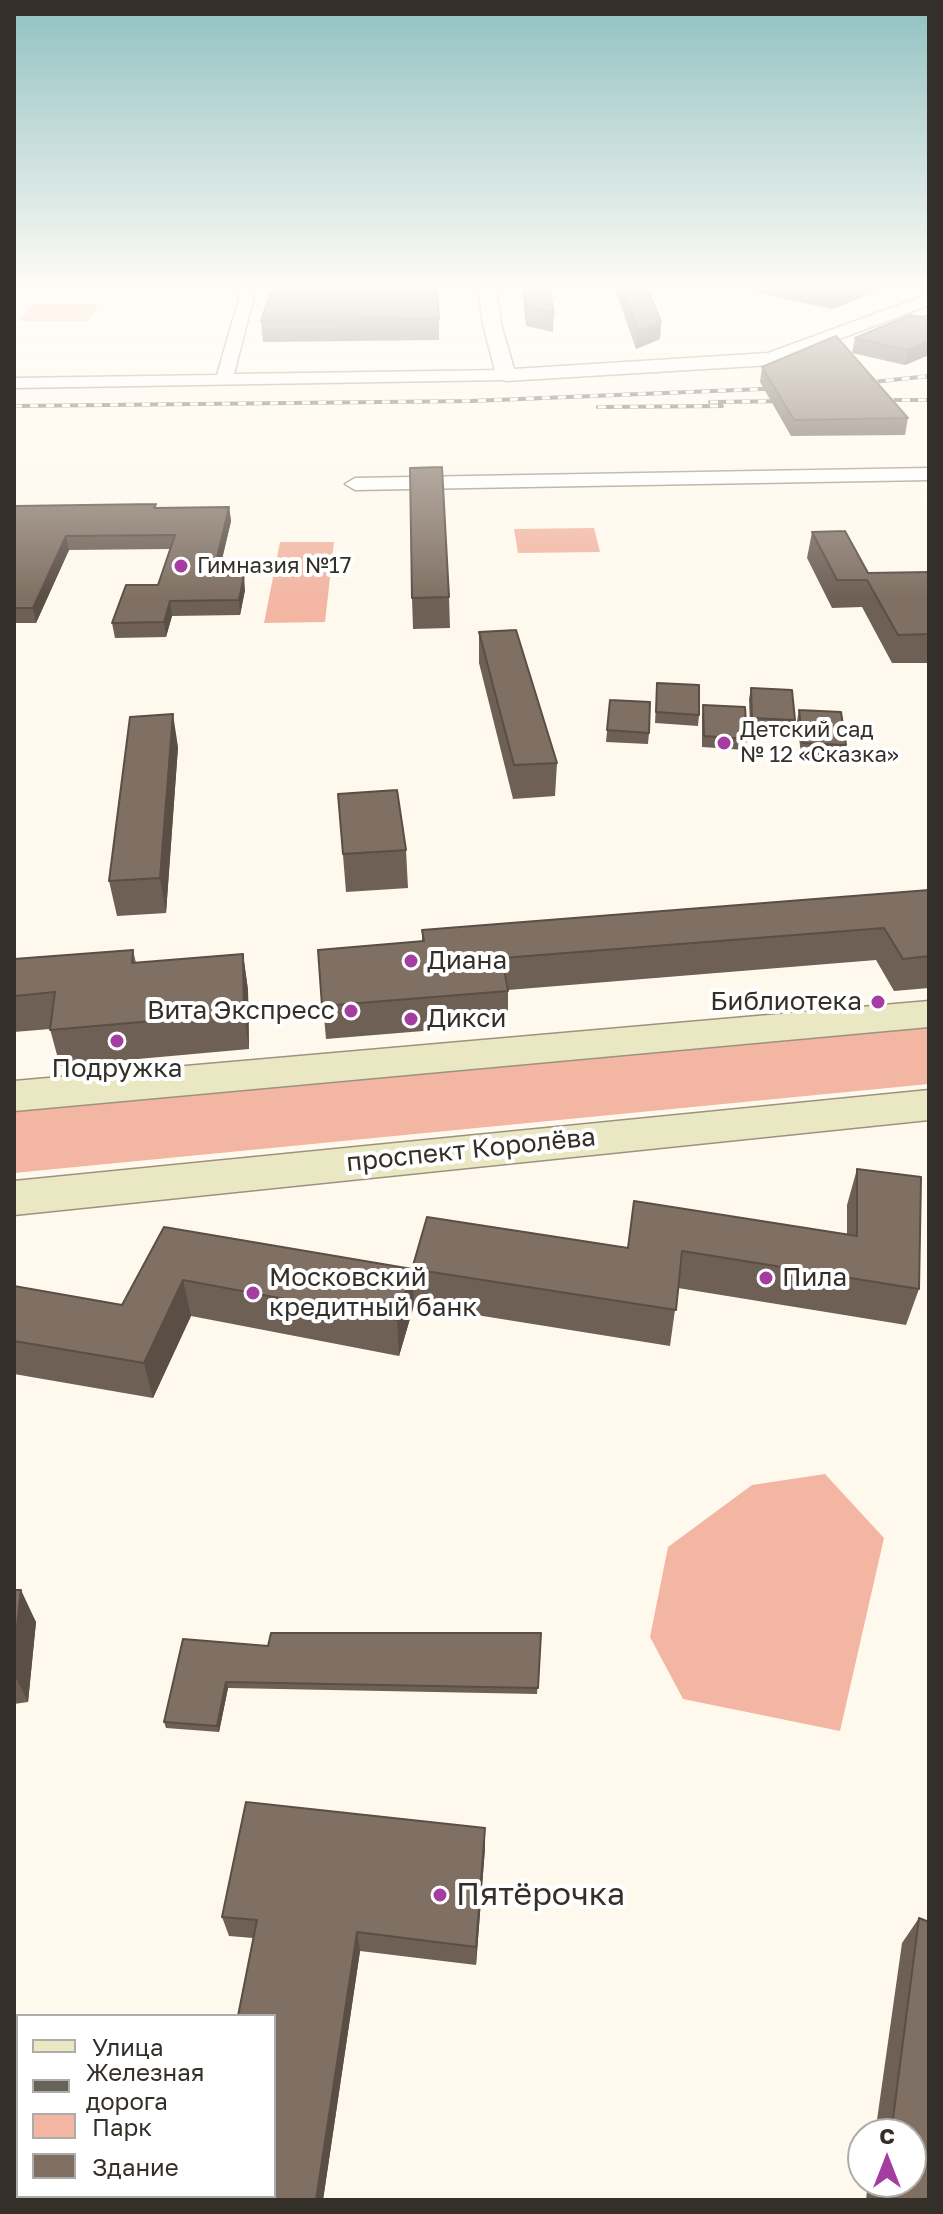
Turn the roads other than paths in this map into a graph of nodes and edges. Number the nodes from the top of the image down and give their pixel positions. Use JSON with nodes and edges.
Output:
{"nodes":[{"id":1,"x":929,"y":474,"type":"edge"},
{"id":2,"x":355,"y":484,"type":"dead end"},
{"id":3,"x":929,"y":1014,"type":"edge"},
{"id":4,"x":14,"y":1096,"type":"edge"},
{"id":5,"x":929,"y":1105,"type":"edge"},
{"id":6,"x":14,"y":1198,"type":"edge"}],
"edges":[{"from":1,"to":2,"type":"street"},
{"from":3,"to":4,"type":"main road"},
{"from":5,"to":6,"type":"main road","name":"проспект Королёва"}]}
